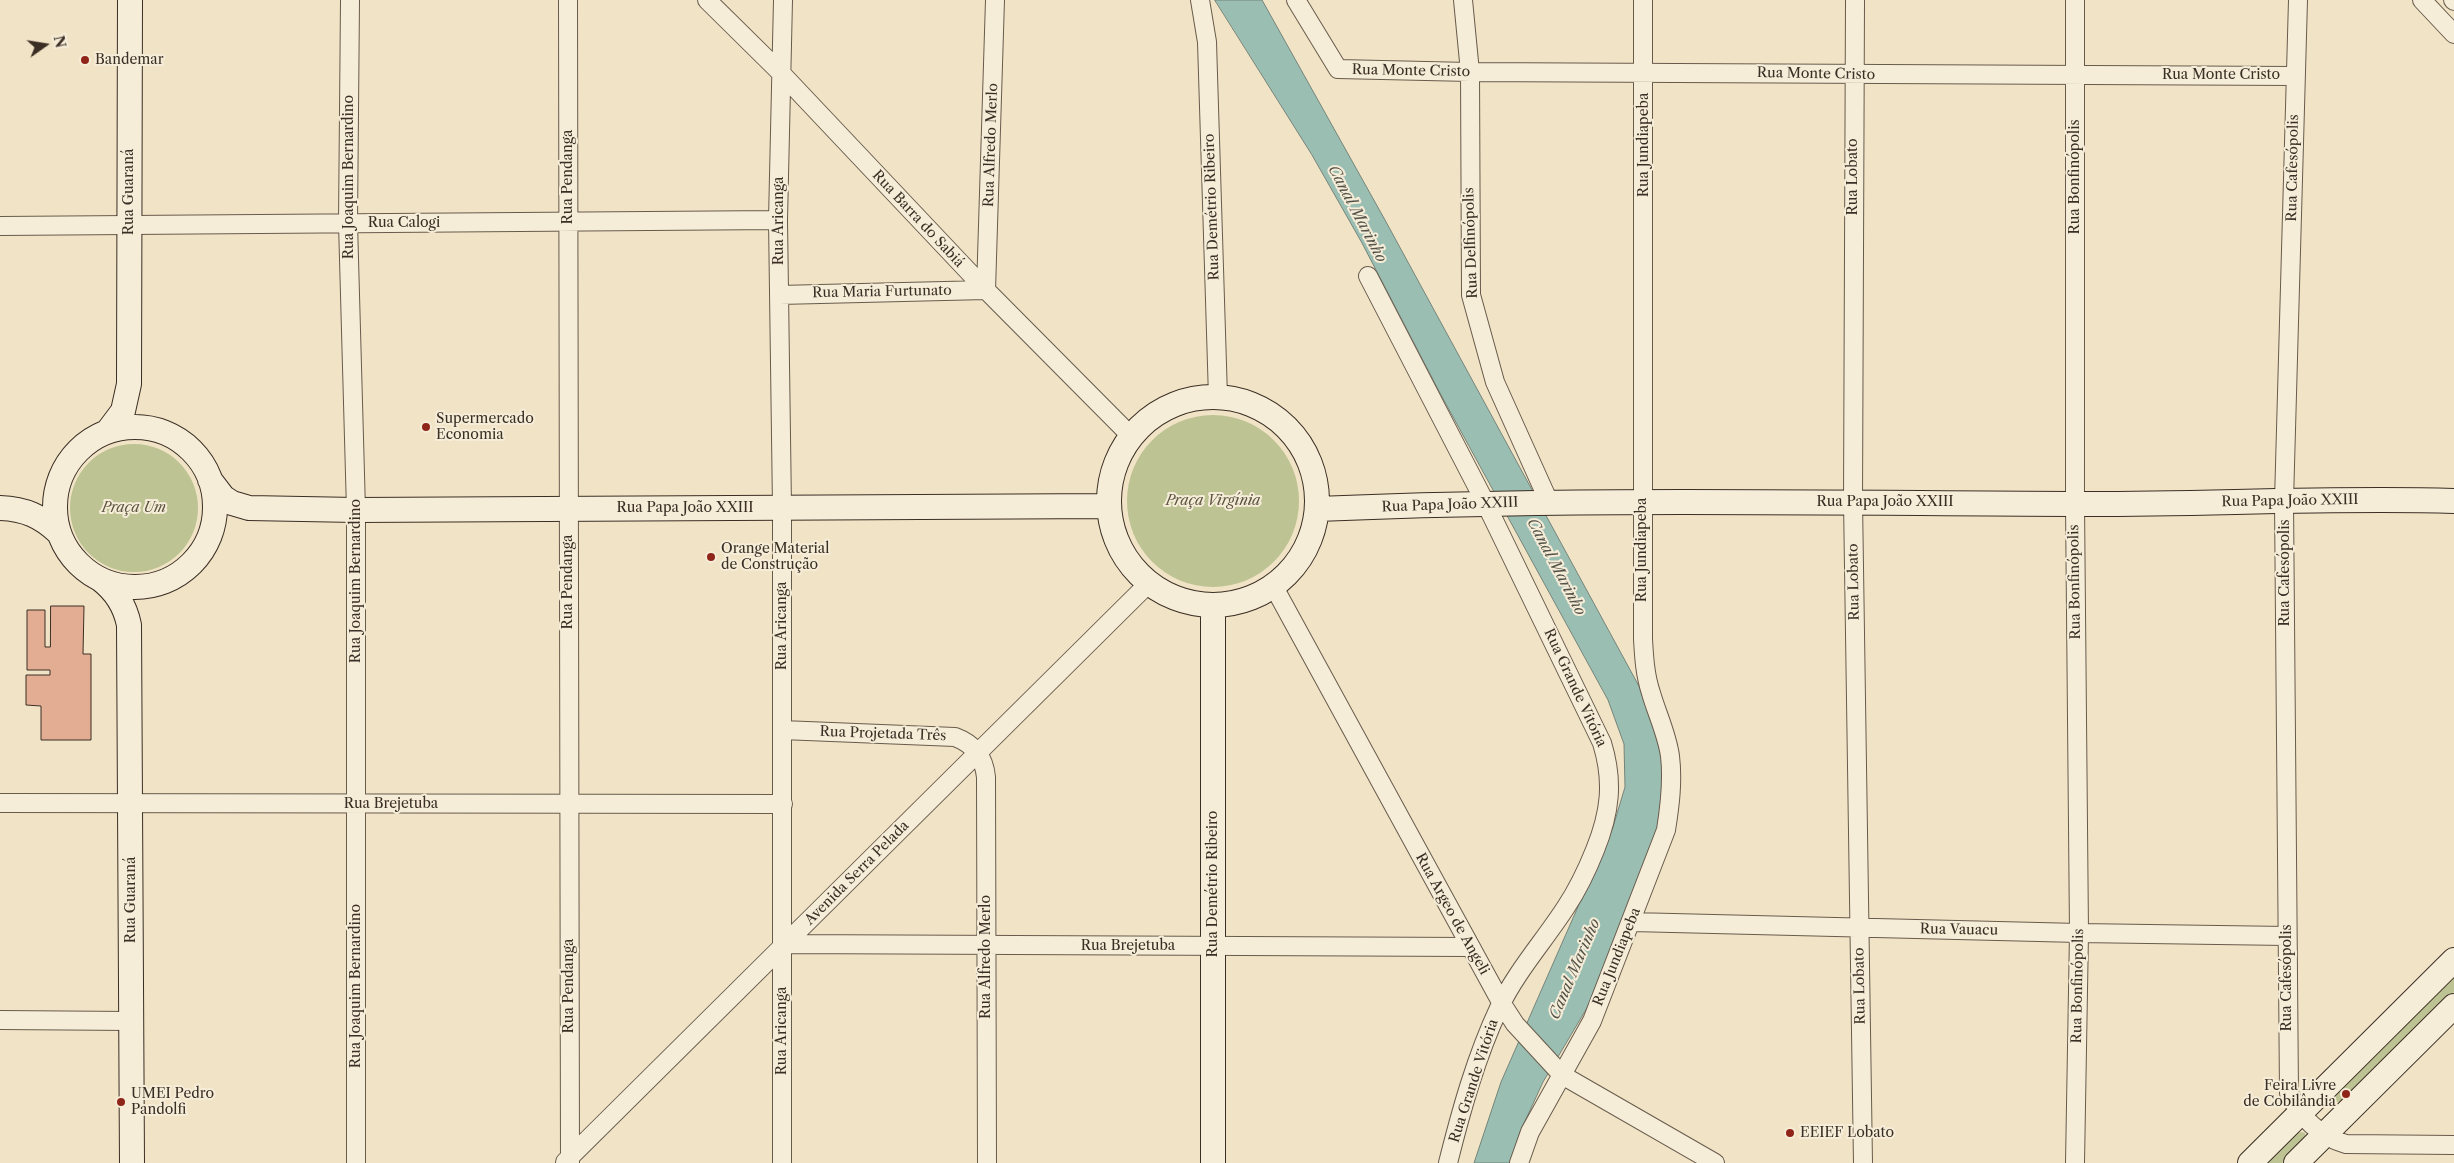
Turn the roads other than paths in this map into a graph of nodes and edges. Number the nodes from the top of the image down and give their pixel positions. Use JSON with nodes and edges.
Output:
{"nodes":[{"id":1,"x":130,"y":0,"type":"edge"},
{"id":2,"x":350,"y":0,"type":"edge"},
{"id":3,"x":568,"y":0,"type":"edge"},
{"id":4,"x":707,"y":0,"type":"edge"},
{"id":5,"x":783,"y":0,"type":"edge"},
{"id":6,"x":994,"y":0,"type":"edge"},
{"id":7,"x":1296,"y":0,"type":"edge"},
{"id":8,"x":1463,"y":0,"type":"edge"},
{"id":9,"x":1643,"y":0,"type":"edge"},
{"id":10,"x":1855,"y":0,"type":"edge"},
{"id":11,"x":2075,"y":0,"type":"edge"},
{"id":12,"x":2298,"y":0,"type":"edge"},
{"id":13,"x":2422,"y":0,"type":"edge"},
{"id":14,"x":1202,"y":9,"type":"edge"},
{"id":15,"x":2454,"y":34,"type":"edge"},
{"id":16,"x":1470,"y":72,"type":"junction"},
{"id":17,"x":1644,"y":72,"type":"junction"},
{"id":18,"x":781,"y":73,"type":"junction"},
{"id":19,"x":1853,"y":74,"type":"junction"},
{"id":20,"x":2076,"y":75,"type":"junction"},
{"id":21,"x":2295,"y":76,"type":"junction"},
{"id":22,"x":778,"y":220,"type":"junction"},
{"id":23,"x":568,"y":222,"type":"junction"},
{"id":24,"x":348,"y":223,"type":"junction"},
{"id":25,"x":129,"y":225,"type":"junction"},
{"id":26,"x":0,"y":226,"type":"edge"},
{"id":27,"x":1368,"y":276,"type":"dead end"},
{"id":28,"x":986,"y":290,"type":"junction"},
{"id":29,"x":779,"y":295,"type":"junction"},
{"id":30,"x":130,"y":384,"type":"junction"},
{"id":31,"x":1218,"y":397,"type":"junction"},
{"id":32,"x":152,"y":428,"type":"junction"},
{"id":33,"x":108,"y":431,"type":"junction"},
{"id":34,"x":1131,"y":436,"type":"junction"},
{"id":35,"x":59,"y":480,"type":"junction"},
{"id":36,"x":210,"y":480,"type":"junction"},
{"id":37,"x":1853,"y":501,"type":"junction"},
{"id":38,"x":2284,"y":501,"type":"junction"},
{"id":39,"x":2454,"y":501,"type":"edge"},
{"id":40,"x":1490,"y":502,"type":"junction"},
{"id":41,"x":1544,"y":502,"type":"junction"},
{"id":42,"x":1641,"y":503,"type":"junction"},
{"id":43,"x":2074,"y":504,"type":"junction"},
{"id":44,"x":1108,"y":506,"type":"junction"},
{"id":45,"x":7,"y":508,"type":"edge"},
{"id":46,"x":261,"y":508,"type":"junction"},
{"id":47,"x":782,"y":508,"type":"junction"},
{"id":48,"x":568,"y":509,"type":"junction"},
{"id":49,"x":1317,"y":509,"type":"junction"},
{"id":50,"x":356,"y":510,"type":"junction"},
{"id":51,"x":59,"y":533,"type":"junction"},
{"id":52,"x":210,"y":534,"type":"junction"},
{"id":53,"x":100,"y":579,"type":"junction"},
{"id":54,"x":169,"y":580,"type":"junction"},
{"id":55,"x":1149,"y":584,"type":"junction"},
{"id":56,"x":1274,"y":587,"type":"junction"},
{"id":57,"x":1213,"y":606,"type":"junction"},
{"id":58,"x":129,"y":636,"type":"junction"},
{"id":59,"x":782,"y":730,"type":"junction"},
{"id":60,"x":978,"y":753,"type":"junction"},
{"id":61,"x":0,"y":802,"type":"edge"},
{"id":62,"x":130,"y":804,"type":"junction"},
{"id":63,"x":356,"y":804,"type":"junction"},
{"id":64,"x":568,"y":804,"type":"junction"},
{"id":65,"x":782,"y":804,"type":"junction"},
{"id":66,"x":1632,"y":922,"type":"junction"},
{"id":67,"x":1858,"y":928,"type":"junction"},
{"id":68,"x":2078,"y":933,"type":"junction"},
{"id":69,"x":2287,"y":936,"type":"junction"},
{"id":70,"x":986,"y":945,"type":"junction"},
{"id":71,"x":783,"y":946,"type":"junction"},
{"id":72,"x":1213,"y":946,"type":"junction"},
{"id":73,"x":1471,"y":947,"type":"junction"},
{"id":74,"x":2454,"y":960,"type":"edge"},
{"id":75,"x":1502,"y":1004,"type":"junction"},
{"id":76,"x":2454,"y":1006,"type":"edge"},
{"id":77,"x":0,"y":1020,"type":"edge"},
{"id":78,"x":131,"y":1021,"type":"junction"},
{"id":79,"x":1558,"y":1070,"type":"junction"},
{"id":80,"x":2301,"y":1113,"type":"junction"},
{"id":81,"x":2325,"y":1134,"type":"junction"},
{"id":82,"x":2454,"y":1145,"type":"edge"},
{"id":83,"x":568,"y":1161,"type":"edge"},
{"id":84,"x":132,"y":1163,"type":"edge"},
{"id":85,"x":356,"y":1163,"type":"edge"},
{"id":86,"x":782,"y":1163,"type":"edge"},
{"id":87,"x":987,"y":1163,"type":"edge"},
{"id":88,"x":1213,"y":1163,"type":"edge"},
{"id":89,"x":1448,"y":1163,"type":"edge"},
{"id":90,"x":1519,"y":1163,"type":"edge"},
{"id":91,"x":1715,"y":1163,"type":"edge"},
{"id":92,"x":1863,"y":1163,"type":"edge"},
{"id":93,"x":2075,"y":1163,"type":"edge"},
{"id":94,"x":2250,"y":1163,"type":"edge"},
{"id":95,"x":2296,"y":1163,"type":"edge"}],
"edges":[{"from":1,"to":25,"type":"street","name":"Rua Guaraná"},
{"from":2,"to":24,"type":"street","name":"Rua Joaquim Bernardino"},
{"from":3,"to":23,"type":"street","name":"Rua Pendanga"},
{"from":4,"to":18,"type":"street","name":"Rua Barra do Sabiá"},
{"from":5,"to":18,"type":"street","name":"Rua Aricanga"},
{"from":6,"to":28,"type":"street","name":"Rua Alfredo Merlo"},
{"from":7,"to":16,"type":"street","name":"Rua Monte Cristo"},
{"from":8,"to":16,"type":"street","name":"Rua Delfinópolis"},
{"from":9,"to":17,"type":"street","name":"Rua Jundiapeba"},
{"from":10,"to":19,"type":"street","name":"Rua Lobato"},
{"from":11,"to":20,"type":"street","name":"Rua Bonfinópolis"},
{"from":12,"to":21,"type":"street","name":"Rua Cafesópolis"},
{"from":13,"to":15,"type":"street"},
{"from":14,"to":31,"type":"street","name":"Rua Demétrio Ribeiro"},
{"from":16,"to":17,"type":"street","name":"Rua Monte Cristo"},
{"from":16,"to":41,"type":"street","name":"Rua Delfinópolis"},
{"from":17,"to":19,"type":"street","name":"Rua Monte Cristo"},
{"from":17,"to":42,"type":"street","name":"Rua Jundiapeba"},
{"from":18,"to":22,"type":"street","name":"Rua Aricanga"},
{"from":18,"to":28,"type":"street","name":"Rua Barra do Sabiá"},
{"from":19,"to":20,"type":"street","name":"Rua Monte Cristo"},
{"from":19,"to":37,"type":"street","name":"Rua Lobato"},
{"from":20,"to":21,"type":"street","name":"Rua Monte Cristo"},
{"from":20,"to":43,"type":"street","name":"Rua Bonfinópolis"},
{"from":21,"to":38,"type":"street","name":"Rua Cafesópolis"},
{"from":22,"to":23,"type":"street","name":"Rua Calogi"},
{"from":22,"to":29,"type":"street","name":"Rua Aricanga"},
{"from":23,"to":24,"type":"street","name":"Rua Calogi"},
{"from":23,"to":48,"type":"street","name":"Rua Pendanga"},
{"from":24,"to":25,"type":"street","name":"Rua Calogi"},
{"from":24,"to":50,"type":"street","name":"Rua Joaquim Bernardino"},
{"from":25,"to":26,"type":"street","name":"Rua Calogi"},
{"from":25,"to":30,"type":"street","name":"Rua Guaraná"},
{"from":27,"to":40,"type":"street","name":"Rua Grande Vitória"},
{"from":28,"to":29,"type":"street","name":"Rua Maria Furtunato"},
{"from":28,"to":34,"type":"street","name":"Rua Barra do Sabiá"},
{"from":29,"to":47,"type":"street","name":"Rua Aricanga"},
{"from":30,"to":32,"type":"street","name":"Rua Guaraná"},
{"from":30,"to":33,"type":"street","name":"Rua Guaraná"},
{"from":31,"to":34,"type":"street"},
{"from":31,"to":49,"type":"street"},
{"from":32,"to":33,"type":"street"},
{"from":32,"to":36,"type":"street"},
{"from":33,"to":35,"type":"street"},
{"from":34,"to":44,"type":"street"},
{"from":35,"to":45,"type":"street"},
{"from":35,"to":51,"type":"street"},
{"from":36,"to":46,"type":"street","name":"Rua Papa João XXIII"},
{"from":36,"to":52,"type":"street"},
{"from":37,"to":42,"type":"street","name":"Rua Papa João XXIII"},
{"from":37,"to":43,"type":"street","name":"Rua Papa João XXIII"},
{"from":37,"to":67,"type":"street","name":"Rua Lobato"},
{"from":38,"to":39,"type":"street","name":"Rua Papa João XXIII"},
{"from":38,"to":43,"type":"street","name":"Rua Papa João XXIII"},
{"from":38,"to":69,"type":"street","name":"Rua Cafesópolis"},
{"from":40,"to":41,"type":"street","name":"Rua Papa João XXIII"},
{"from":40,"to":49,"type":"street","name":"Rua Papa João XXIII"},
{"from":40,"to":75,"type":"street","name":"Rua Grande Vitória"},
{"from":41,"to":42,"type":"street","name":"Rua Papa João XXIII"},
{"from":42,"to":66,"type":"street","name":"Rua Jundiapeba"},
{"from":43,"to":68,"type":"street","name":"Rua Bonfinópolis"},
{"from":44,"to":47,"type":"street","name":"Rua Papa João XXIII"},
{"from":44,"to":55,"type":"street"},
{"from":45,"to":51,"type":"street"},
{"from":46,"to":50,"type":"street","name":"Rua Papa João XXIII"},
{"from":46,"to":52,"type":"street","name":"Rua Papa João XXIII"},
{"from":47,"to":48,"type":"street","name":"Rua Papa João XXIII"},
{"from":47,"to":59,"type":"street","name":"Rua Aricanga"},
{"from":48,"to":50,"type":"street","name":"Rua Papa João XXIII"},
{"from":48,"to":64,"type":"street","name":"Rua Pendanga"},
{"from":49,"to":56,"type":"street"},
{"from":50,"to":63,"type":"street","name":"Rua Joaquim Bernardino"},
{"from":51,"to":53,"type":"street"},
{"from":52,"to":54,"type":"street"},
{"from":53,"to":54,"type":"street"},
{"from":53,"to":58,"type":"street","name":"Rua Guaraná"},
{"from":54,"to":58,"type":"street","name":"Rua Guaraná"},
{"from":55,"to":57,"type":"street"},
{"from":55,"to":60,"type":"street","name":"Avenida Serra Pelada"},
{"from":56,"to":57,"type":"street"},
{"from":56,"to":73,"type":"street","name":"Rua Argeo de Angeli"},
{"from":57,"to":72,"type":"street","name":"Rua Demétrio Ribeiro"},
{"from":58,"to":62,"type":"street","name":"Rua Guaraná"},
{"from":59,"to":60,"type":"street","name":"Rua Projetada Três"},
{"from":59,"to":65,"type":"street","name":"Rua Aricanga"},
{"from":60,"to":70,"type":"street","name":"Rua Alfredo Merlo"},
{"from":60,"to":71,"type":"street","name":"Avenida Serra Pelada"},
{"from":61,"to":62,"type":"street","name":"Rua Brejetuba"},
{"from":62,"to":63,"type":"street","name":"Rua Brejetuba"},
{"from":62,"to":78,"type":"street","name":"Rua Guaraná"},
{"from":63,"to":64,"type":"street","name":"Rua Brejetuba"},
{"from":63,"to":85,"type":"street","name":"Rua Joaquim Bernardino"},
{"from":64,"to":65,"type":"street","name":"Rua Brejetuba"},
{"from":64,"to":83,"type":"street","name":"Rua Pendanga"},
{"from":65,"to":71,"type":"street","name":"Rua Aricanga"},
{"from":66,"to":67,"type":"street","name":"Rua Vauacu"},
{"from":66,"to":79,"type":"street","name":"Rua Jundiapeba"},
{"from":67,"to":68,"type":"street","name":"Rua Vauacu"},
{"from":67,"to":92,"type":"street","name":"Rua Lobato"},
{"from":68,"to":69,"type":"street","name":"Rua Vauacu"},
{"from":68,"to":93,"type":"street","name":"Rua Bonfinópolis"},
{"from":69,"to":80,"type":"street","name":"Rua Cafesópolis"},
{"from":70,"to":71,"type":"street","name":"Rua Brejetuba"},
{"from":70,"to":72,"type":"street","name":"Rua Brejetuba"},
{"from":70,"to":87,"type":"street","name":"Rua Alfredo Merlo"},
{"from":71,"to":83,"type":"street","name":"Avenida Serra Pelada"},
{"from":71,"to":86,"type":"street","name":"Rua Aricanga"},
{"from":72,"to":73,"type":"street","name":"Rua Brejetuba"},
{"from":72,"to":88,"type":"street","name":"Rua Demétrio Ribeiro"},
{"from":73,"to":75,"type":"street","name":"Rua Argeo de Angeli"},
{"from":74,"to":80,"type":"street"},
{"from":75,"to":79,"type":"street","name":"Rua Argeo de Angeli"},
{"from":75,"to":89,"type":"street","name":"Rua Grande Vitória"},
{"from":76,"to":81,"type":"street"},
{"from":77,"to":78,"type":"street"},
{"from":78,"to":84,"type":"street","name":"Rua Guaraná"},
{"from":79,"to":90,"type":"street"},
{"from":79,"to":91,"type":"street","name":"Rua Argeo de Angeli"},
{"from":80,"to":81,"type":"street"},
{"from":80,"to":94,"type":"street"},
{"from":81,"to":82,"type":"street"},
{"from":81,"to":95,"type":"street"}]}
